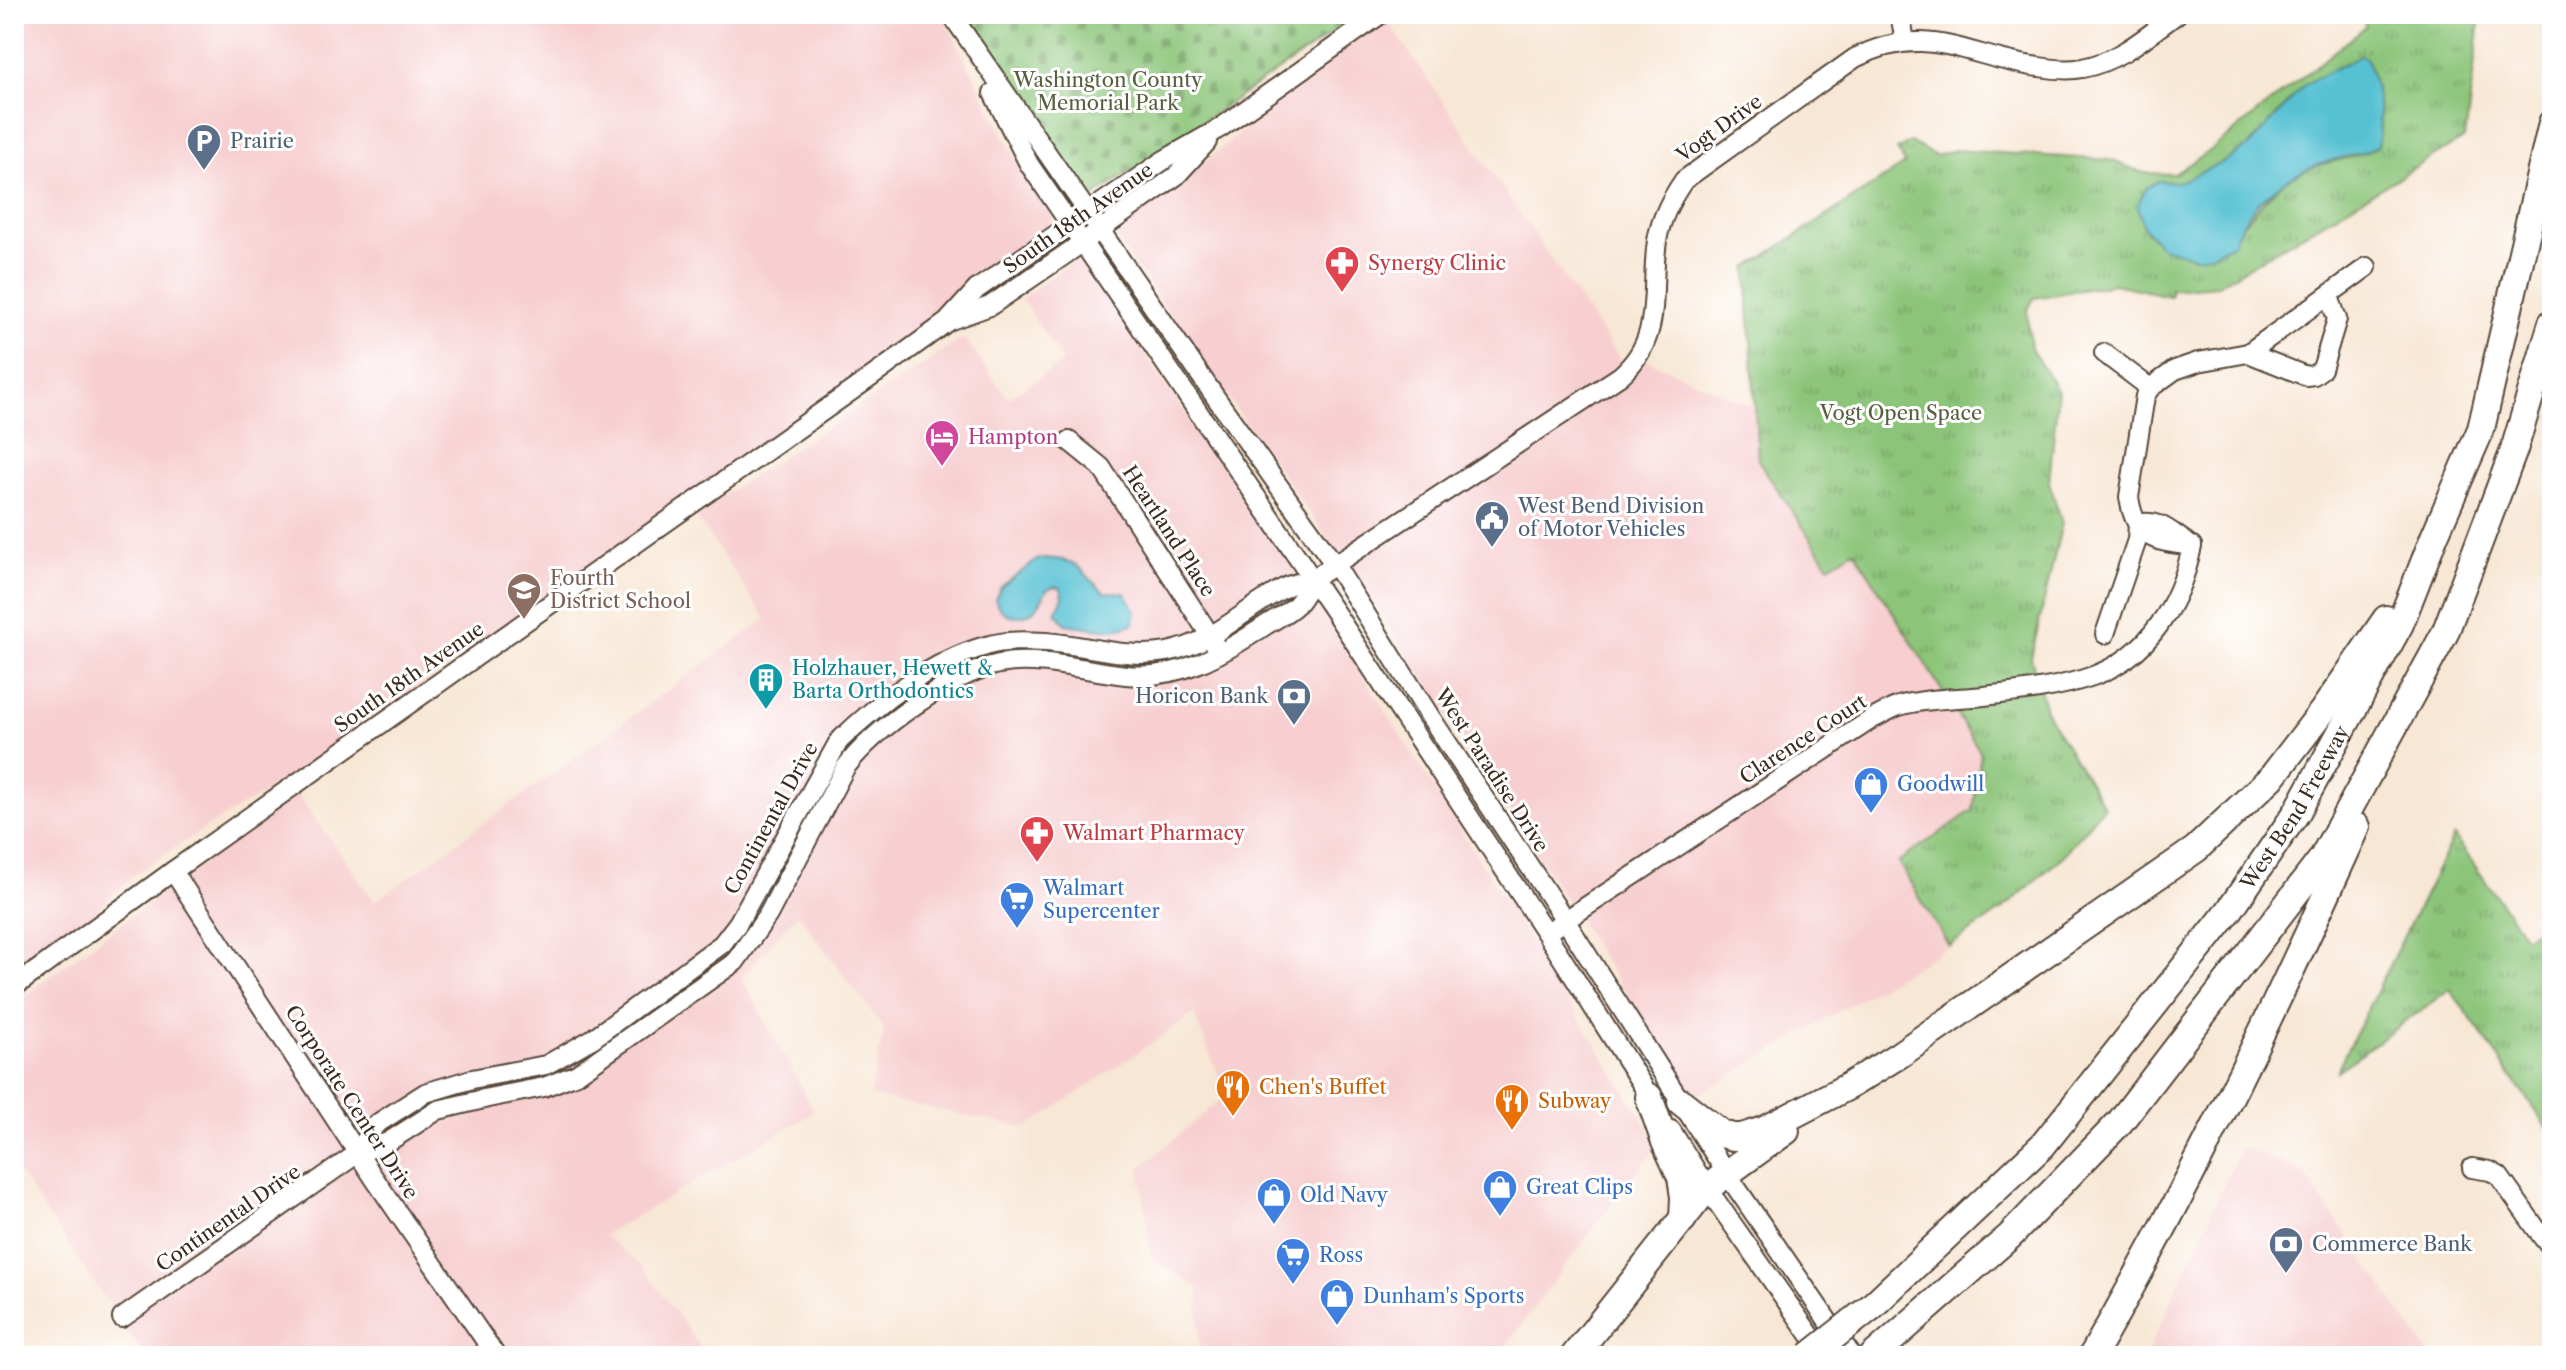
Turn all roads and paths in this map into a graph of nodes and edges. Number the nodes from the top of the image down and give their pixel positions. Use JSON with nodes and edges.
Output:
{"nodes":[{"id":1,"x":951,"y":14,"type":"edge"},
{"id":2,"x":1381,"y":14,"type":"edge"},
{"id":3,"x":1900,"y":14,"type":"edge"},
{"id":4,"x":2177,"y":14,"type":"edge"},
{"id":5,"x":965,"y":37,"type":"junction"},
{"id":6,"x":1905,"y":41,"type":"junction"},
{"id":7,"x":2552,"y":123,"type":"edge"},
{"id":8,"x":1220,"y":128,"type":"junction"},
{"id":9,"x":1088,"y":212,"type":"junction"},
{"id":10,"x":1069,"y":224,"type":"junction"},
{"id":11,"x":1100,"y":230,"type":"junction"},
{"id":12,"x":1081,"y":243,"type":"junction"},
{"id":13,"x":2367,"y":267,"type":"dead end"},
{"id":14,"x":2329,"y":296,"type":"junction"},
{"id":15,"x":947,"y":322,"type":"junction"},
{"id":16,"x":2552,"y":323,"type":"edge"},
{"id":17,"x":2104,"y":353,"type":"dead end"},
{"id":18,"x":2248,"y":353,"type":"junction"},
{"id":19,"x":2150,"y":388,"type":"junction"},
{"id":20,"x":1069,"y":441,"type":"dead end"},
{"id":21,"x":2138,"y":524,"type":"junction"},
{"id":22,"x":2434,"y":537,"type":"junction"},
{"id":23,"x":1335,"y":565,"type":"junction"},
{"id":24,"x":1313,"y":579,"type":"junction"},
{"id":25,"x":2445,"y":633,"type":"junction"},
{"id":26,"x":2105,"y":634,"type":"dead end"},
{"id":27,"x":1212,"y":637,"type":"junction"},
{"id":28,"x":1219,"y":656,"type":"junction"},
{"id":29,"x":173,"y":871,"type":"junction"},
{"id":30,"x":1565,"y":920,"type":"junction"},
{"id":31,"x":1546,"y":933,"type":"junction"},
{"id":32,"x":14,"y":987,"type":"edge"},
{"id":33,"x":1847,"y":1087,"type":"junction"},
{"id":34,"x":1649,"y":1097,"type":"junction"},
{"id":35,"x":1681,"y":1102,"type":"junction"},
{"id":36,"x":358,"y":1153,"type":"junction"},
{"id":37,"x":2472,"y":1168,"type":"dead end"},
{"id":38,"x":1717,"y":1181,"type":"junction"},
{"id":39,"x":1683,"y":1219,"type":"junction"},
{"id":40,"x":2552,"y":1247,"type":"edge"},
{"id":41,"x":122,"y":1318,"type":"dead end"},
{"id":42,"x":496,"y":1356,"type":"edge"},
{"id":43,"x":1574,"y":1356,"type":"edge"},
{"id":44,"x":1809,"y":1356,"type":"edge"},
{"id":45,"x":1825,"y":1356,"type":"edge"},
{"id":46,"x":1852,"y":1356,"type":"edge"},
{"id":47,"x":1873,"y":1356,"type":"edge"},
{"id":48,"x":2092,"y":1356,"type":"edge"}],
"edges":[{"from":1,"to":5,"type":"street"},
{"from":2,"to":8,"type":"street","name":"South 18th Avenue"},
{"from":3,"to":6,"type":"street"},
{"from":4,"to":6,"type":"street","name":"Vogt Drive"},
{"from":5,"to":9,"type":"street","name":"West Paradise Drive"},
{"from":5,"to":10,"type":"street","name":"West Paradise Drive"},
{"from":6,"to":23,"type":"street","name":"Vogt Drive"},
{"from":7,"to":22,"type":"highway","name":"West Bend Freeway"},
{"from":8,"to":9,"type":"street","name":"South 18th Avenue"},
{"from":8,"to":11,"type":"street","name":"South 18th Avenue"},
{"from":9,"to":10,"type":"street","name":"South 18th Avenue"},
{"from":9,"to":11,"type":"street","name":"West Paradise Drive"},
{"from":10,"to":12,"type":"street","name":"West Paradise Drive"},
{"from":10,"to":15,"type":"street","name":"South 18th Avenue"},
{"from":11,"to":12,"type":"street","name":"South 18th Avenue"},
{"from":11,"to":23,"type":"street","name":"West Paradise Drive"},
{"from":12,"to":15,"type":"street","name":"South 18th Avenue"},
{"from":12,"to":24,"type":"street","name":"West Paradise Drive"},
{"from":13,"to":14,"type":"street"},
{"from":14,"to":18,"type":"street"},
{"from":14,"to":18,"type":"street"},
{"from":15,"to":29,"type":"street","name":"South 18th Avenue"},
{"from":16,"to":25,"type":"highway"},
{"from":17,"to":19,"type":"street"},
{"from":18,"to":19,"type":"street"},
{"from":19,"to":21,"type":"street"},
{"from":20,"to":27,"type":"street","name":"Heartland Place"},
{"from":21,"to":26,"type":"street"},
{"from":21,"to":30,"type":"street","name":"Clarence Court"},
{"from":22,"to":33,"type":"highway"},
{"from":22,"to":44,"type":"highway","name":"West Bend Freeway","bridge":true},
{"from":23,"to":24,"type":"street","name":"Vogt Drive"},
{"from":23,"to":30,"type":"street","name":"West Paradise Drive"},
{"from":24,"to":27,"type":"street","name":"Continental Drive"},
{"from":24,"to":28,"type":"street","name":"Continental Drive"},
{"from":24,"to":31,"type":"street","name":"West Paradise Drive"},
{"from":25,"to":47,"type":"highway"},
{"from":25,"to":48,"type":"highway"},
{"from":27,"to":28,"type":"street","name":"Heartland Place"},
{"from":27,"to":36,"type":"street","name":"Continental Drive"},
{"from":28,"to":36,"type":"street","name":"Continental Drive"},
{"from":29,"to":32,"type":"street","name":"South 18th Avenue"},
{"from":29,"to":36,"type":"street","name":"Corporate Center Drive"},
{"from":30,"to":31,"type":"street","name":"Clarence Court"},
{"from":30,"to":35,"type":"street","name":"West Paradise Drive"},
{"from":31,"to":34,"type":"street","name":"West Paradise Drive"},
{"from":33,"to":35,"type":"highway"},
{"from":33,"to":38,"type":"highway"},
{"from":34,"to":38,"type":"street","name":"West Paradise Drive"},
{"from":34,"to":39,"type":"highway"},
{"from":35,"to":38,"type":"street","name":"West Paradise Drive"},
{"from":36,"to":41,"type":"street","name":"Continental Drive"},
{"from":36,"to":42,"type":"street","name":"Corporate Center Drive"},
{"from":37,"to":40,"type":"street"},
{"from":38,"to":39,"type":"highway"},
{"from":38,"to":45,"type":"street","name":"West Paradise Drive"},
{"from":38,"to":46,"type":"street","name":"West Paradise Drive"},
{"from":39,"to":43,"type":"highway"}]}
